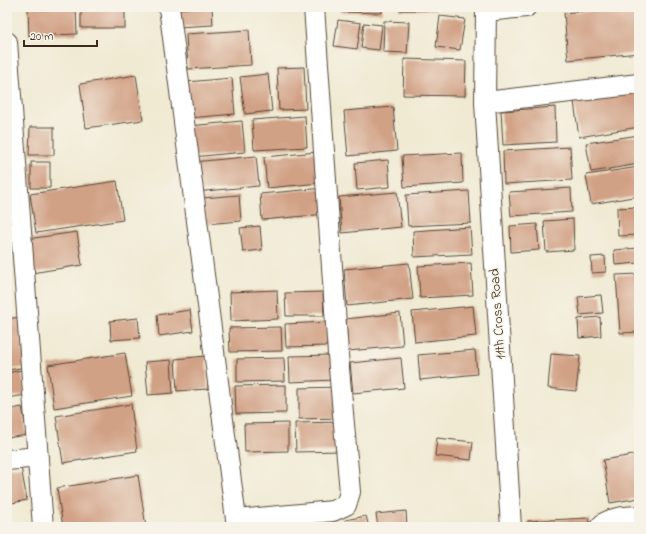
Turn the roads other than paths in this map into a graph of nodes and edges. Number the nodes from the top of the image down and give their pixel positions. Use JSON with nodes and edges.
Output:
{"nodes":[{"id":1,"x":169,"y":7,"type":"edge"},
{"id":2,"x":314,"y":7,"type":"edge"},
{"id":3,"x":526,"y":7,"type":"edge"},
{"id":4,"x":486,"y":9,"type":"edge"},
{"id":5,"x":7,"y":42,"type":"edge"},
{"id":6,"x":639,"y":84,"type":"edge"},
{"id":7,"x":485,"y":102,"type":"junction"},
{"id":8,"x":38,"y":457,"type":"junction"},
{"id":9,"x":7,"y":460,"type":"edge"},
{"id":10,"x":639,"y":516,"type":"edge"},
{"id":11,"x":237,"y":524,"type":"edge"},
{"id":12,"x":43,"y":527,"type":"edge"},
{"id":13,"x":511,"y":527,"type":"edge"},
{"id":14,"x":600,"y":527,"type":"edge"}],
"edges":[{"from":1,"to":11,"type":"street"},
{"from":2,"to":11,"type":"street"},
{"from":3,"to":4,"type":"street"},
{"from":4,"to":7,"type":"street"},
{"from":5,"to":8,"type":"street"},
{"from":6,"to":7,"type":"street"},
{"from":7,"to":13,"type":"street","name":"11th Cross Road"},
{"from":8,"to":9,"type":"street"},
{"from":8,"to":12,"type":"street"},
{"from":10,"to":14,"type":"street"}]}
